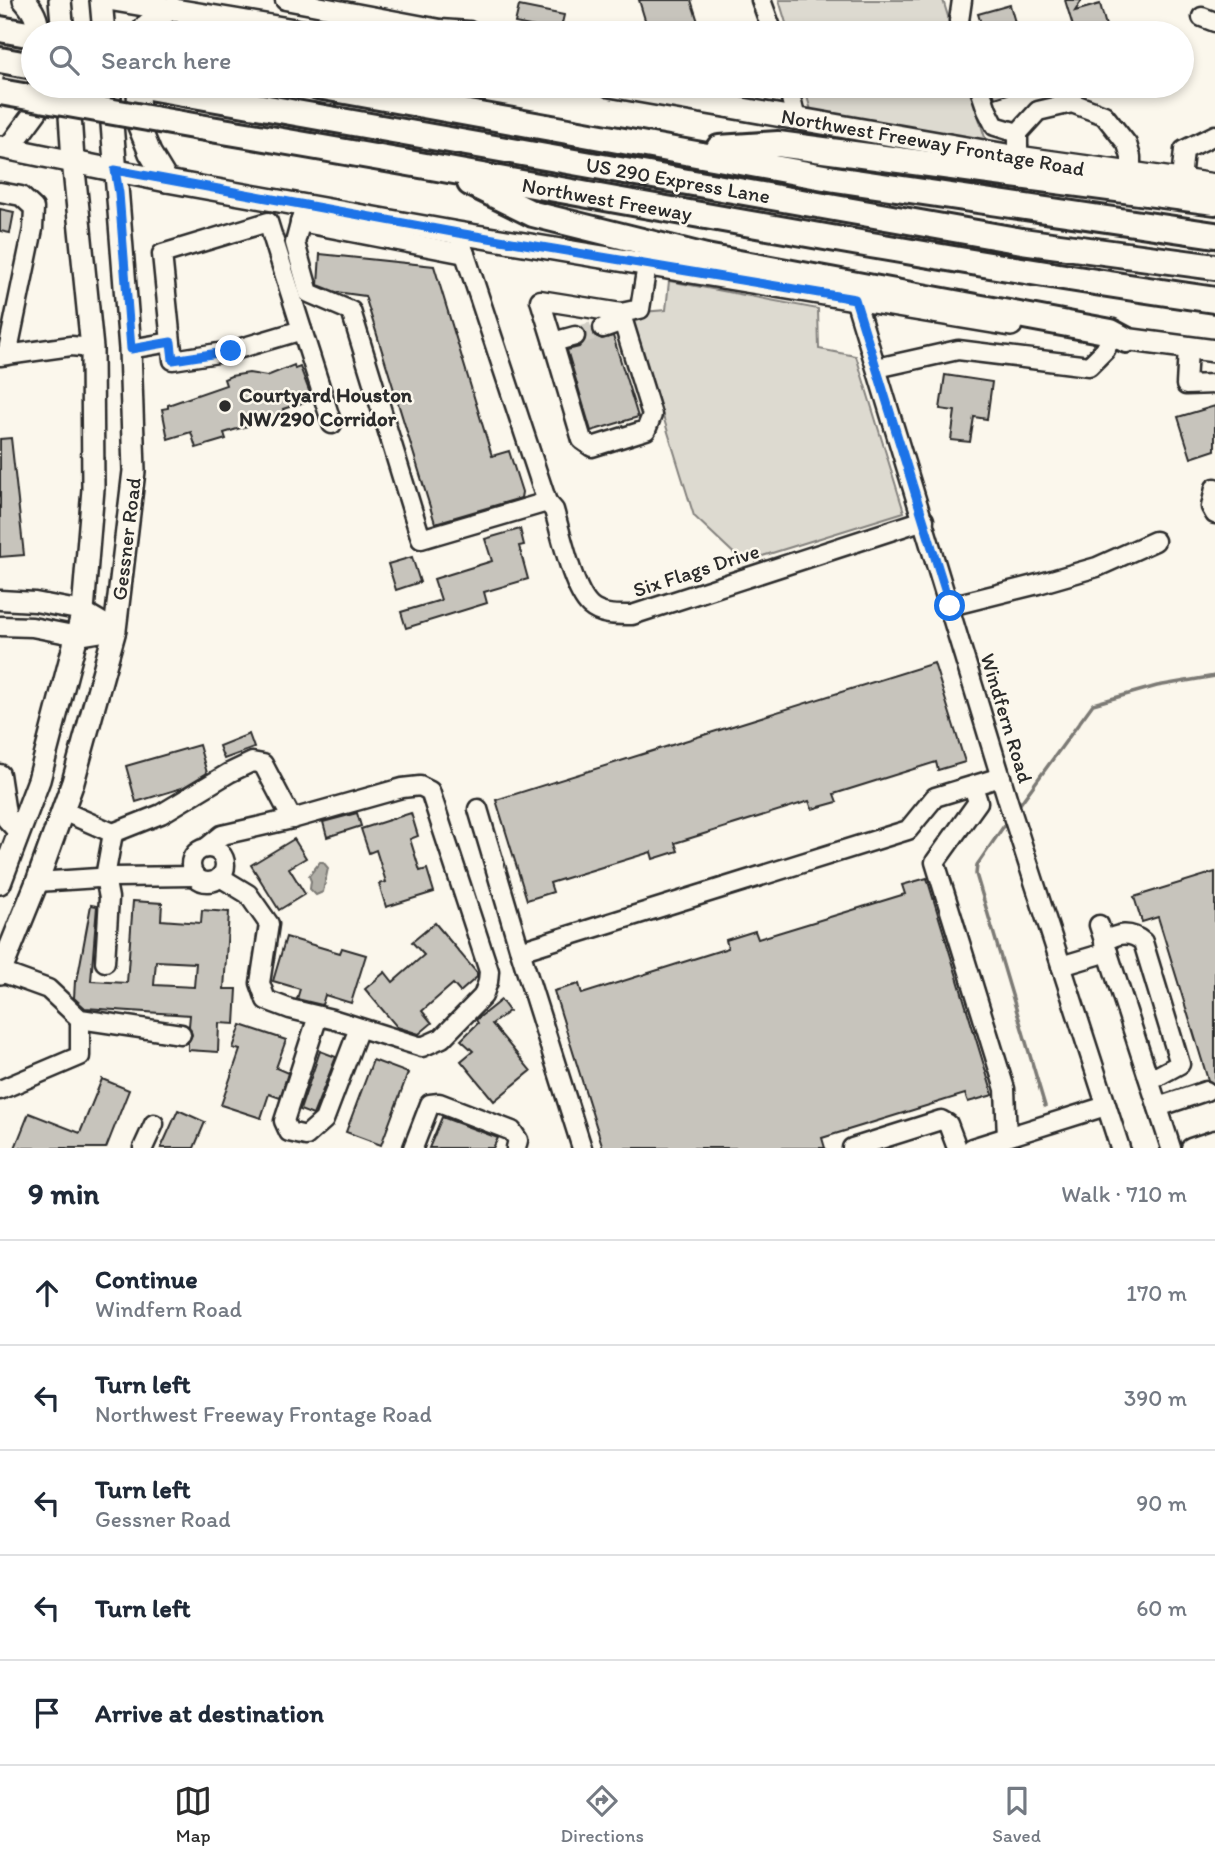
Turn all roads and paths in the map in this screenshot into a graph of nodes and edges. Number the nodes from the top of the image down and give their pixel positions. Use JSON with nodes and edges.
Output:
{"nodes":[{"id":1,"x":24,"y":0,"type":"edge"},
{"id":2,"x":60,"y":0,"type":"edge"},
{"id":3,"x":101,"y":0,"type":"edge"},
{"id":4,"x":114,"y":0,"type":"edge"},
{"id":5,"x":285,"y":0,"type":"edge"},
{"id":6,"x":761,"y":0,"type":"edge"},
{"id":7,"x":962,"y":0,"type":"edge"},
{"id":8,"x":172,"y":8,"type":"junction"},
{"id":9,"x":35,"y":21,"type":"edge"},
{"id":10,"x":62,"y":21,"type":"edge"},
{"id":11,"x":103,"y":21,"type":"edge"},
{"id":12,"x":153,"y":21,"type":"edge"},
{"id":13,"x":245,"y":21,"type":"edge"},
{"id":14,"x":397,"y":21,"type":"edge"},
{"id":15,"x":768,"y":21,"type":"edge"},
{"id":16,"x":959,"y":21,"type":"edge"},
{"id":17,"x":0,"y":29,"type":"edge"},
{"id":18,"x":21,"y":32,"type":"edge"},
{"id":19,"x":0,"y":60,"type":"edge"},
{"id":20,"x":21,"y":64,"type":"edge"},
{"id":21,"x":0,"y":92,"type":"edge"},
{"id":22,"x":21,"y":96,"type":"edge"},
{"id":23,"x":34,"y":98,"type":"edge"},
{"id":24,"x":38,"y":98,"type":"edge"},
{"id":25,"x":69,"y":98,"type":"edge"},
{"id":26,"x":110,"y":98,"type":"edge"},
{"id":27,"x":138,"y":98,"type":"edge"},
{"id":28,"x":213,"y":98,"type":"edge"},
{"id":29,"x":387,"y":98,"type":"edge"},
{"id":30,"x":698,"y":98,"type":"edge"},
{"id":31,"x":791,"y":98,"type":"edge"},
{"id":32,"x":983,"y":98,"type":"edge"},
{"id":33,"x":796,"y":119,"type":"junction"},
{"id":34,"x":1018,"y":132,"type":"junction"},
{"id":35,"x":1215,"y":135,"type":"edge"},
{"id":36,"x":4,"y":147,"type":"edge"},
{"id":37,"x":684,"y":150,"type":"junction"},
{"id":38,"x":1018,"y":158,"type":"junction"},
{"id":39,"x":73,"y":160,"type":"junction"},
{"id":40,"x":115,"y":170,"type":"junction"},
{"id":41,"x":445,"y":170,"type":"junction"},
{"id":42,"x":1131,"y":174,"type":"junction"},
{"id":43,"x":1181,"y":180,"type":"junction"},
{"id":44,"x":167,"y":181,"type":"junction"},
{"id":45,"x":1215,"y":185,"type":"edge"},
{"id":46,"x":0,"y":192,"type":"edge"},
{"id":47,"x":1215,"y":202,"type":"edge"},
{"id":48,"x":302,"y":214,"type":"junction"},
{"id":49,"x":458,"y":233,"type":"junction"},
{"id":50,"x":1215,"y":235,"type":"edge"},
{"id":51,"x":465,"y":254,"type":"junction"},
{"id":52,"x":647,"y":265,"type":"junction"},
{"id":53,"x":1215,"y":267,"type":"edge"},
{"id":54,"x":855,"y":299,"type":"junction"},
{"id":55,"x":1215,"y":300,"type":"edge"},
{"id":56,"x":622,"y":317,"type":"junction"},
{"id":57,"x":603,"y":328,"type":"tunnel mouth"},
{"id":58,"x":302,"y":330,"type":"junction"},
{"id":59,"x":575,"y":336,"type":"tunnel mouth"},
{"id":60,"x":1119,"y":339,"type":"junction"},
{"id":61,"x":171,"y":342,"type":"junction"},
{"id":62,"x":553,"y":342,"type":"junction"},
{"id":63,"x":92,"y":348,"type":"junction"},
{"id":64,"x":1188,"y":348,"type":"junction"},
{"id":65,"x":131,"y":349,"type":"junction"},
{"id":66,"x":1215,"y":351,"type":"edge"},
{"id":67,"x":4,"y":355,"type":"edge"},
{"id":68,"x":877,"y":368,"type":"junction"},
{"id":69,"x":1215,"y":384,"type":"edge"},
{"id":70,"x":332,"y":424,"type":"dead end"},
{"id":71,"x":1215,"y":488,"type":"edge"},
{"id":72,"x":547,"y":502,"type":"junction"},
{"id":73,"x":1215,"y":514,"type":"edge"},
{"id":74,"x":924,"y":520,"type":"junction"},
{"id":75,"x":1155,"y":541,"type":"dead end"},
{"id":76,"x":0,"y":600,"type":"edge"},
{"id":77,"x":950,"y":606,"type":"junction"},
{"id":78,"x":83,"y":611,"type":"junction"},
{"id":79,"x":0,"y":626,"type":"edge"},
{"id":80,"x":115,"y":630,"type":"junction"},
{"id":81,"x":78,"y":636,"type":"junction"},
{"id":82,"x":0,"y":774,"type":"edge"},
{"id":83,"x":1001,"y":777,"type":"junction"},
{"id":84,"x":972,"y":786,"type":"junction"},
{"id":85,"x":478,"y":809,"type":"dead end"},
{"id":86,"x":71,"y":816,"type":"junction"},
{"id":87,"x":292,"y":819,"type":"junction"},
{"id":88,"x":9,"y":825,"type":"edge"},
{"id":89,"x":113,"y":833,"type":"junction"},
{"id":90,"x":206,"y":848,"type":"junction"},
{"id":91,"x":195,"y":876,"type":"junction"},
{"id":92,"x":2,"y":877,"type":"edge"},
{"id":93,"x":105,"y":877,"type":"junction"},
{"id":94,"x":220,"y":877,"type":"junction"},
{"id":95,"x":37,"y":882,"type":"junction"},
{"id":96,"x":1104,"y":940,"type":"junction"},
{"id":97,"x":520,"y":951,"type":"junction"},
{"id":98,"x":105,"y":962,"type":"dead end"},
{"id":99,"x":1061,"y":966,"type":"junction"},
{"id":100,"x":0,"y":972,"type":"edge"},
{"id":101,"x":318,"y":1016,"type":"junction"},
{"id":102,"x":80,"y":1019,"type":"junction"},
{"id":103,"x":359,"y":1028,"type":"junction"},
{"id":104,"x":181,"y":1034,"type":"dead end"},
{"id":105,"x":1148,"y":1076,"type":"junction"},
{"id":106,"x":0,"y":1090,"type":"edge"},
{"id":107,"x":1206,"y":1091,"type":"dead end"},
{"id":108,"x":1106,"y":1106,"type":"junction"},
{"id":109,"x":1158,"y":1107,"type":"junction"},
{"id":110,"x":154,"y":1124,"type":"dead end"},
{"id":111,"x":1007,"y":1137,"type":"junction"},
{"id":112,"x":1215,"y":1140,"type":"edge"},
{"id":113,"x":143,"y":1148,"type":"edge"},
{"id":114,"x":413,"y":1148,"type":"edge"},
{"id":115,"x":516,"y":1148,"type":"edge"},
{"id":116,"x":582,"y":1148,"type":"edge"},
{"id":117,"x":852,"y":1148,"type":"edge"},
{"id":118,"x":957,"y":1148,"type":"edge"},
{"id":119,"x":972,"y":1148,"type":"edge"},
{"id":120,"x":1120,"y":1148,"type":"edge"},
{"id":121,"x":1171,"y":1148,"type":"edge"},
{"id":122,"x":1191,"y":1148,"type":"edge"}],
"edges":[{"from":1,"to":9,"type":"main road"},
{"from":2,"to":10,"type":"main road"},
{"from":3,"to":11,"type":"main road"},
{"from":4,"to":8,"type":"main road"},
{"from":5,"to":14,"type":"street"},
{"from":6,"to":15,"type":"street"},
{"from":7,"to":16,"type":"street"},
{"from":8,"to":12,"type":"main road"},
{"from":8,"to":13,"type":"main road"},
{"from":17,"to":18,"type":"highway"},
{"from":19,"to":20,"type":"highway"},
{"from":21,"to":22,"type":"highway","name":"Northwest Freeway","bridge":true},
{"from":23,"to":41,"type":"highway","name":"Northwest Freeway","bridge":true},
{"from":24,"to":36,"type":"main road"},
{"from":25,"to":39,"type":"main road","name":"Gessner Road"},
{"from":26,"to":40,"type":"main road","name":"Gessner Road"},
{"from":27,"to":44,"type":"main road"},
{"from":28,"to":53,"type":"highway","name":"US 290 Express Lane"},
{"from":29,"to":37,"type":"highway"},
{"from":30,"to":33,"type":"main road","name":"Northwest Freeway Frontage Road"},
{"from":31,"to":33,"type":"street"},
{"from":32,"to":34,"type":"street"},
{"from":33,"to":38,"type":"main road","name":"Northwest Freeway Frontage Road"},
{"from":34,"to":38,"type":"street"},
{"from":34,"to":42,"type":"street"},
{"from":35,"to":43,"type":"street"},
{"from":36,"to":39,"type":"main road"},
{"from":37,"to":47,"type":"highway"},
{"from":37,"to":50,"type":"highway"},
{"from":38,"to":42,"type":"main road","name":"Northwest Freeway Frontage Road"},
{"from":39,"to":40,"type":"main road"},
{"from":39,"to":63,"type":"main road","name":"Gessner Road"},
{"from":40,"to":44,"type":"main road"},
{"from":40,"to":65,"type":"main road","name":"Gessner Road"},
{"from":41,"to":55,"type":"highway","name":"Northwest Freeway"},
{"from":41,"to":60,"type":"highway"},
{"from":42,"to":43,"type":"main road","name":"Northwest Freeway Frontage Road"},
{"from":43,"to":45,"type":"main road","name":"Northwest Freeway Frontage Road"},
{"from":44,"to":48,"type":"main road"},
{"from":46,"to":67,"type":"street"},
{"from":48,"to":49,"type":"main road"},
{"from":48,"to":51,"type":"street"},
{"from":48,"to":72,"type":"street"},
{"from":49,"to":51,"type":"street","name":"Six Flags Drive"},
{"from":49,"to":52,"type":"main road"},
{"from":51,"to":72,"type":"street","name":"Six Flags Drive"},
{"from":52,"to":54,"type":"main road"},
{"from":52,"to":56,"type":"street"},
{"from":54,"to":60,"type":"main road"},
{"from":54,"to":68,"type":"street","name":"Windfern Road"},
{"from":56,"to":57,"type":"street"},
{"from":56,"to":62,"type":"street"},
{"from":56,"to":62,"type":"street"},
{"from":58,"to":61,"type":"street"},
{"from":58,"to":61,"type":"street"},
{"from":58,"to":70,"type":"street"},
{"from":59,"to":62,"type":"street"},
{"from":60,"to":64,"type":"main road"},
{"from":60,"to":68,"type":"street"},
{"from":61,"to":65,"type":"street"},
{"from":63,"to":65,"type":"main road"},
{"from":63,"to":67,"type":"street"},
{"from":63,"to":78,"type":"main road","name":"Gessner Road"},
{"from":64,"to":66,"type":"main road"},
{"from":64,"to":69,"type":"street"},
{"from":65,"to":80,"type":"main road","name":"Gessner Road"},
{"from":68,"to":74,"type":"street","name":"Windfern Road"},
{"from":71,"to":73,"type":"street"},
{"from":72,"to":74,"type":"street","name":"Six Flags Drive"},
{"from":74,"to":77,"type":"street","name":"Windfern Road"},
{"from":75,"to":77,"type":"street"},
{"from":76,"to":78,"type":"street"},
{"from":77,"to":83,"type":"street","name":"Windfern Road"},
{"from":78,"to":80,"type":"street"},
{"from":78,"to":81,"type":"main road","name":"Gessner Road"},
{"from":79,"to":81,"type":"street"},
{"from":80,"to":81,"type":"street"},
{"from":80,"to":86,"type":"main road","name":"Gessner Road"},
{"from":81,"to":88,"type":"main road","name":"Gessner Road"},
{"from":82,"to":88,"type":"street"},
{"from":83,"to":84,"type":"street"},
{"from":83,"to":99,"type":"street","name":"Windfern Road"},
{"from":84,"to":97,"type":"street"},
{"from":84,"to":111,"type":"street"},
{"from":85,"to":97,"type":"street"},
{"from":86,"to":89,"type":"street"},
{"from":86,"to":95,"type":"main road","name":"Gessner Road"},
{"from":87,"to":89,"type":"street"},
{"from":87,"to":90,"type":"street"},
{"from":87,"to":103,"type":"street"},
{"from":88,"to":92,"type":"main road","name":"Gessner Road"},
{"from":89,"to":93,"type":"street"},
{"from":90,"to":91,"type":"street"},
{"from":90,"to":94,"type":"street"},
{"from":91,"to":93,"type":"street"},
{"from":91,"to":94,"type":"street"},
{"from":92,"to":95,"type":"main road"},
{"from":93,"to":95,"type":"street"},
{"from":93,"to":98,"type":"street"},
{"from":94,"to":101,"type":"street"},
{"from":95,"to":100,"type":"main road","name":"Gessner Road"},
{"from":96,"to":99,"type":"street"},
{"from":96,"to":105,"type":"street"},
{"from":96,"to":105,"type":"street"},
{"from":97,"to":116,"type":"street"},
{"from":99,"to":108,"type":"street","name":"Windfern Road"},
{"from":100,"to":102,"type":"street"},
{"from":101,"to":103,"type":"street"},
{"from":101,"to":103,"type":"street"},
{"from":102,"to":104,"type":"street"},
{"from":102,"to":106,"type":"street"},
{"from":105,"to":109,"type":"street"},
{"from":107,"to":109,"type":"street"},
{"from":108,"to":111,"type":"street"},
{"from":108,"to":120,"type":"street","name":"Windfern Road"},
{"from":109,"to":121,"type":"street"},
{"from":110,"to":113,"type":"street"},
{"from":111,"to":119,"type":"street"},
{"from":112,"to":122,"type":"street"},
{"from":114,"to":115,"type":"street"},
{"from":117,"to":118,"type":"street"}]}
